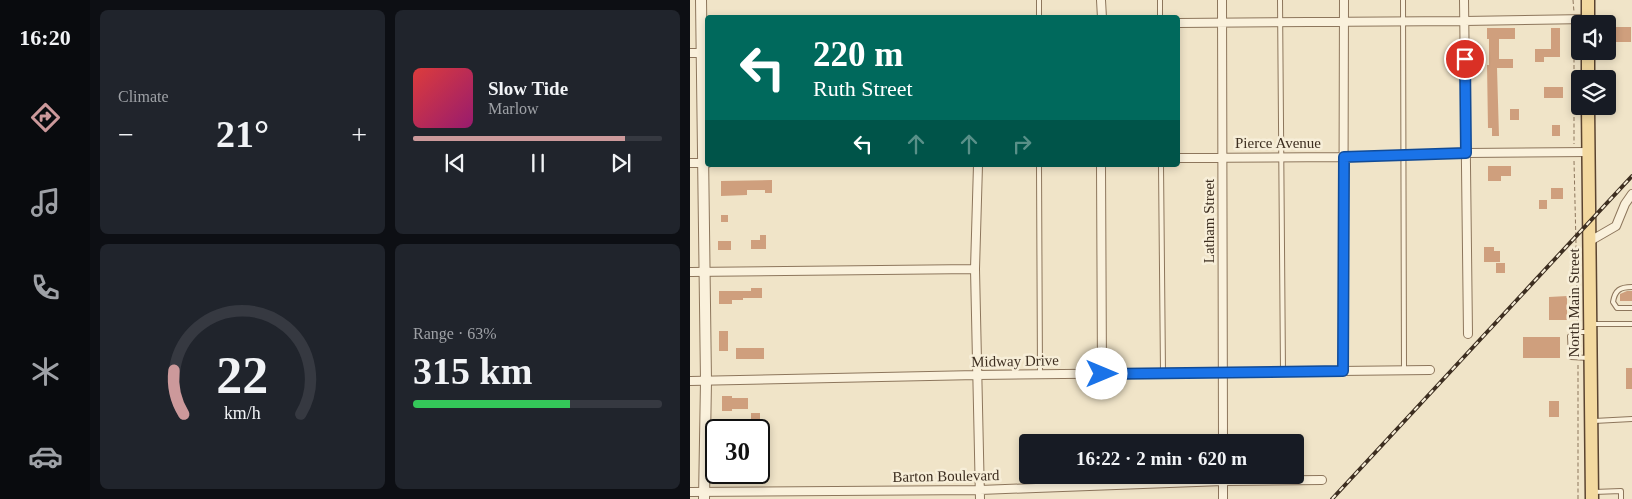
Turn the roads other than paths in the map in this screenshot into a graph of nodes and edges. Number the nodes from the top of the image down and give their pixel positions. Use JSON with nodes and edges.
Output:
{"nodes":[{"id":1,"x":701,"y":0,"type":"edge"},
{"id":2,"x":1039,"y":0,"type":"edge"},
{"id":3,"x":1101,"y":0,"type":"edge"},
{"id":4,"x":1160,"y":0,"type":"edge"},
{"id":5,"x":1222,"y":0,"type":"edge"},
{"id":6,"x":1280,"y":0,"type":"edge"},
{"id":7,"x":1344,"y":0,"type":"edge"},
{"id":8,"x":1403,"y":0,"type":"edge"},
{"id":9,"x":1464,"y":0,"type":"edge"},
{"id":10,"x":1588,"y":0,"type":"edge"},
{"id":11,"x":1039,"y":15,"type":"edge"},
{"id":12,"x":1102,"y":15,"type":"edge"},
{"id":13,"x":1160,"y":15,"type":"edge"},
{"id":14,"x":1588,"y":15,"type":"edge"},
{"id":15,"x":1571,"y":19,"type":"edge"},
{"id":16,"x":1222,"y":22,"type":"junction"},
{"id":17,"x":1280,"y":22,"type":"junction"},
{"id":18,"x":1344,"y":22,"type":"junction"},
{"id":19,"x":1403,"y":22,"type":"junction"},
{"id":20,"x":1464,"y":22,"type":"junction"},
{"id":21,"x":1180,"y":23,"type":"edge"},
{"id":22,"x":690,"y":53,"type":"edge"},
{"id":23,"x":701,"y":53,"type":"junction"},
{"id":24,"x":1588,"y":115,"type":"edge"},
{"id":25,"x":705,"y":141,"type":"edge"},
{"id":26,"x":1588,"y":152,"type":"junction"},
{"id":27,"x":1466,"y":153,"type":"junction"},
{"id":28,"x":1404,"y":155,"type":"junction"},
{"id":29,"x":1223,"y":157,"type":"junction"},
{"id":30,"x":1282,"y":157,"type":"junction"},
{"id":31,"x":1344,"y":157,"type":"junction"},
{"id":32,"x":1180,"y":158,"type":"edge"},
{"id":33,"x":690,"y":163,"type":"edge"},
{"id":34,"x":705,"y":163,"type":"edge"},
{"id":35,"x":706,"y":167,"type":"edge"},
{"id":36,"x":978,"y":167,"type":"edge"},
{"id":37,"x":1039,"y":167,"type":"edge"},
{"id":38,"x":1101,"y":167,"type":"edge"},
{"id":39,"x":1161,"y":167,"type":"edge"},
{"id":40,"x":1632,"y":194,"type":"edge"},
{"id":41,"x":1590,"y":241,"type":"junction"},
{"id":42,"x":975,"y":269,"type":"junction"},
{"id":43,"x":690,"y":272,"type":"edge"},
{"id":44,"x":704,"y":272,"type":"junction"},
{"id":45,"x":1632,"y":287,"type":"edge"},
{"id":46,"x":1632,"y":308,"type":"edge"},
{"id":47,"x":1632,"y":324,"type":"edge"},
{"id":48,"x":1586,"y":329,"type":"junction"},
{"id":49,"x":1468,"y":334,"type":"dead end"},
{"id":50,"x":1585,"y":358,"type":"junction"},
{"id":51,"x":1404,"y":370,"type":"junction"},
{"id":52,"x":1430,"y":370,"type":"dead end"},
{"id":53,"x":1343,"y":371,"type":"junction"},
{"id":54,"x":1222,"y":372,"type":"junction"},
{"id":55,"x":1283,"y":372,"type":"junction"},
{"id":56,"x":1163,"y":373,"type":"junction"},
{"id":57,"x":1102,"y":374,"type":"junction"},
{"id":58,"x":1040,"y":375,"type":"junction"},
{"id":59,"x":977,"y":376,"type":"junction"},
{"id":60,"x":690,"y":381,"type":"edge"},
{"id":61,"x":706,"y":381,"type":"junction"},
{"id":62,"x":1632,"y":419,"type":"edge"},
{"id":63,"x":1591,"y":421,"type":"junction"},
{"id":64,"x":1222,"y":434,"type":"edge"},
{"id":65,"x":1304,"y":480,"type":"edge"},
{"id":66,"x":1322,"y":480,"type":"dead end"},
{"id":67,"x":1102,"y":484,"type":"edge"},
{"id":68,"x":1223,"y":484,"type":"edge"},
{"id":69,"x":980,"y":490,"type":"junction"},
{"id":70,"x":690,"y":492,"type":"edge"},
{"id":71,"x":704,"y":495,"type":"edge"},
{"id":72,"x":1592,"y":496,"type":"edge"},
{"id":73,"x":980,"y":499,"type":"edge"},
{"id":74,"x":1223,"y":499,"type":"edge"},
{"id":75,"x":1621,"y":499,"type":"edge"}],
"edges":[{"from":1,"to":23,"type":"street"},
{"from":2,"to":11,"type":"lane"},
{"from":3,"to":12,"type":"street"},
{"from":4,"to":13,"type":"lane"},
{"from":5,"to":16,"type":"street","name":"Latham Street"},
{"from":6,"to":17,"type":"lane"},
{"from":7,"to":18,"type":"street"},
{"from":8,"to":19,"type":"lane"},
{"from":9,"to":20,"type":"street"},
{"from":10,"to":14,"type":"main road"},
{"from":15,"to":20,"type":"street"},
{"from":16,"to":17,"type":"street"},
{"from":16,"to":21,"type":"street"},
{"from":16,"to":29,"type":"street","name":"Latham Street"},
{"from":17,"to":18,"type":"street"},
{"from":17,"to":30,"type":"lane"},
{"from":18,"to":19,"type":"street"},
{"from":18,"to":31,"type":"street"},
{"from":19,"to":20,"type":"street"},
{"from":19,"to":28,"type":"lane"},
{"from":20,"to":27,"type":"street"},
{"from":22,"to":23,"type":"street"},
{"from":23,"to":25,"type":"street"},
{"from":24,"to":26,"type":"main road","name":"North Main Street"},
{"from":26,"to":27,"type":"street","name":"Pierce Avenue"},
{"from":26,"to":41,"type":"main road","name":"North Main Street"},
{"from":27,"to":28,"type":"street","name":"Pierce Avenue"},
{"from":27,"to":49,"type":"street"},
{"from":28,"to":31,"type":"street","name":"Pierce Avenue"},
{"from":28,"to":51,"type":"lane"},
{"from":29,"to":30,"type":"street","name":"Pierce Avenue"},
{"from":29,"to":32,"type":"street","name":"Pierce Avenue"},
{"from":29,"to":54,"type":"street","name":"Latham Street"},
{"from":30,"to":31,"type":"street","name":"Pierce Avenue"},
{"from":30,"to":55,"type":"lane"},
{"from":31,"to":53,"type":"street"},
{"from":33,"to":34,"type":"street"},
{"from":35,"to":44,"type":"street"},
{"from":36,"to":42,"type":"street"},
{"from":37,"to":58,"type":"lane"},
{"from":38,"to":57,"type":"street"},
{"from":39,"to":56,"type":"lane"},
{"from":40,"to":41,"type":"street"},
{"from":41,"to":48,"type":"main road","name":"North Main Street"},
{"from":42,"to":44,"type":"street"},
{"from":42,"to":59,"type":"street"},
{"from":43,"to":44,"type":"street"},
{"from":44,"to":61,"type":"street"},
{"from":45,"to":46,"type":"lane"},
{"from":47,"to":48,"type":"lane"},
{"from":48,"to":50,"type":"main road","name":"North Main Street"},
{"from":48,"to":50,"type":"lane"},
{"from":50,"to":63,"type":"main road","name":"North Main Street"},
{"from":51,"to":52,"type":"street","name":"Midway Drive"},
{"from":51,"to":53,"type":"street","name":"Midway Drive"},
{"from":53,"to":55,"type":"street","name":"Midway Drive"},
{"from":54,"to":55,"type":"street","name":"Midway Drive"},
{"from":54,"to":56,"type":"street","name":"Midway Drive"},
{"from":54,"to":64,"type":"street","name":"Latham Street"},
{"from":56,"to":57,"type":"street","name":"Midway Drive"},
{"from":57,"to":58,"type":"street","name":"Midway Drive"},
{"from":58,"to":59,"type":"street","name":"Midway Drive"},
{"from":59,"to":61,"type":"street","name":"Midway Drive"},
{"from":59,"to":69,"type":"street"},
{"from":60,"to":61,"type":"street","name":"Midway Drive"},
{"from":61,"to":71,"type":"street"},
{"from":62,"to":63,"type":"lane"},
{"from":63,"to":72,"type":"main road","name":"North Main Street"},
{"from":65,"to":66,"type":"street","name":"Barton Boulevard"},
{"from":67,"to":69,"type":"street","name":"Barton Boulevard"},
{"from":68,"to":74,"type":"street"},
{"from":69,"to":71,"type":"street","name":"Barton Boulevard"},
{"from":69,"to":73,"type":"street"},
{"from":70,"to":71,"type":"street","name":"Barton Boulevard"},
{"from":72,"to":75,"type":"lane"}]}
